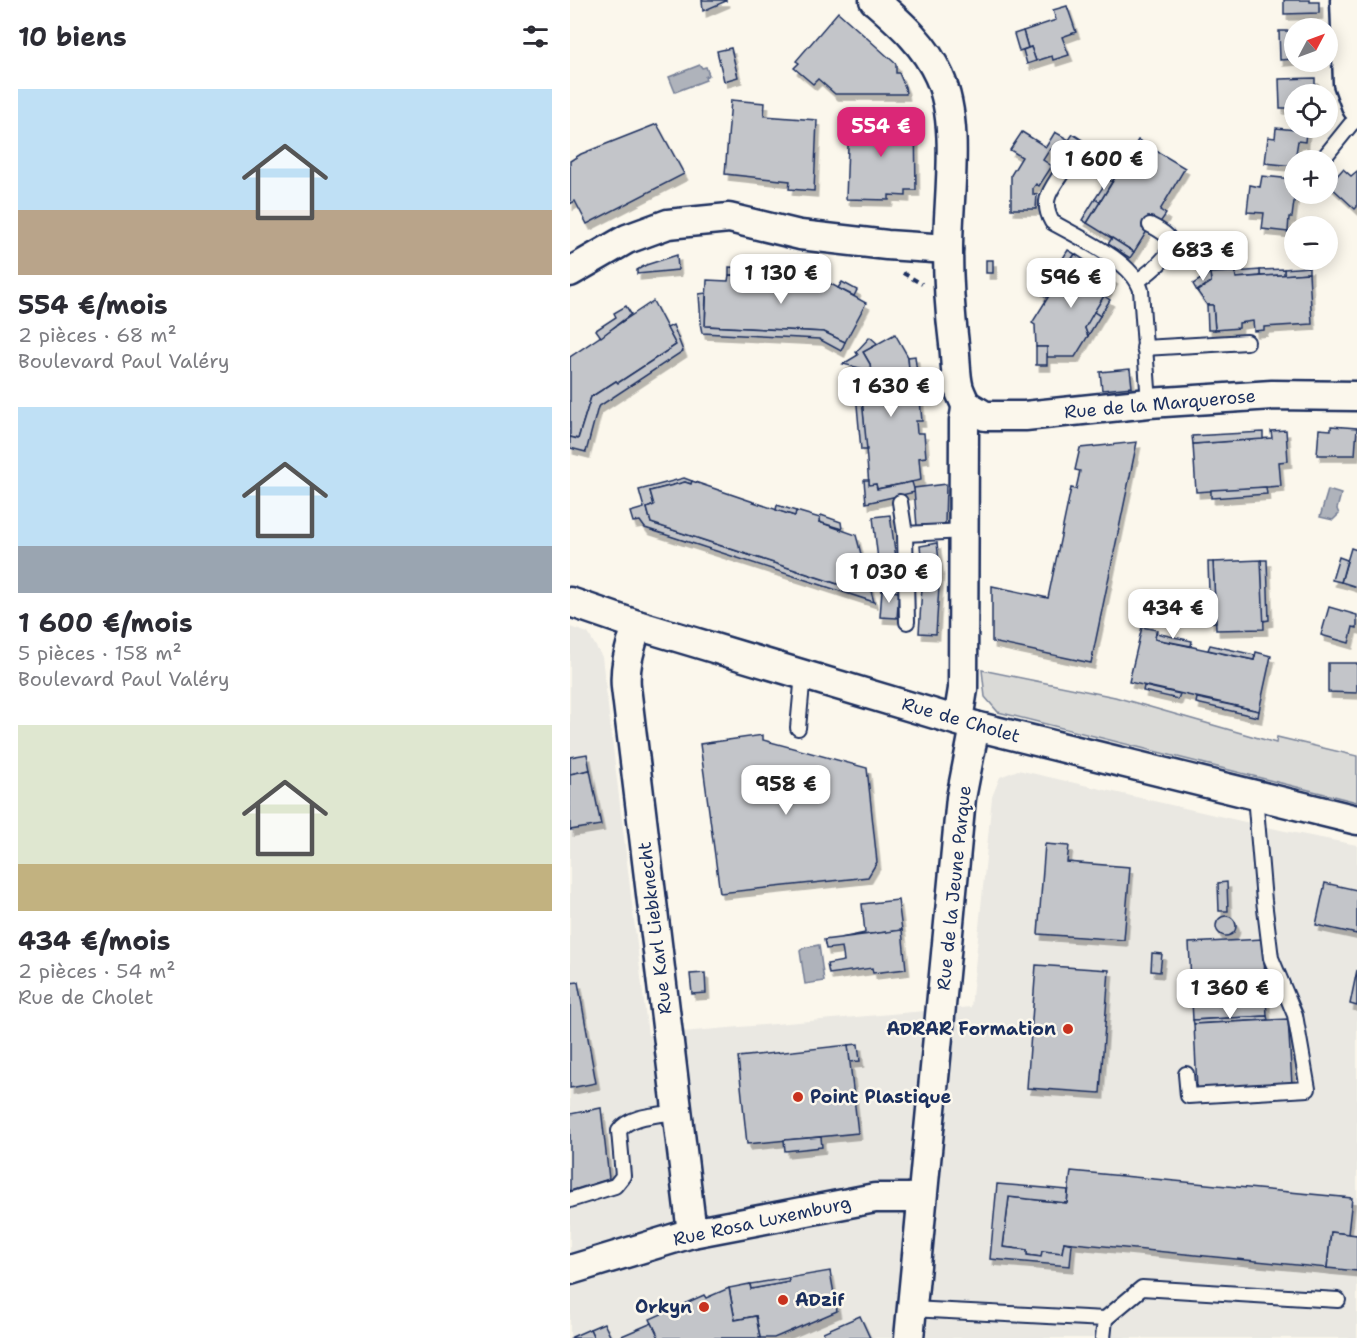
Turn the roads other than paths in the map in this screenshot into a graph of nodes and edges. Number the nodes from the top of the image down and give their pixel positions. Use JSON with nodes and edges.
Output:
{"nodes":[{"id":1,"x":874,"y":0,"type":"edge"},
{"id":2,"x":1345,"y":0,"type":"edge"},
{"id":3,"x":1357,"y":108,"type":"edge"},
{"id":4,"x":1357,"y":120,"type":"edge"},
{"id":5,"x":1330,"y":150,"type":"edge"},
{"id":6,"x":1063,"y":171,"type":"dead end"},
{"id":7,"x":1150,"y":225,"type":"dead end"},
{"id":8,"x":948,"y":249,"type":"junction"},
{"id":9,"x":570,"y":272,"type":"edge"},
{"id":10,"x":1138,"y":281,"type":"junction"},
{"id":11,"x":1247,"y":342,"type":"dead end"},
{"id":12,"x":1144,"y":348,"type":"junction"},
{"id":13,"x":1357,"y":396,"type":"edge"},
{"id":14,"x":1149,"y":403,"type":"junction"},
{"id":15,"x":967,"y":405,"type":"junction"},
{"id":16,"x":900,"y":502,"type":"dead end"},
{"id":17,"x":964,"y":531,"type":"junction"},
{"id":18,"x":905,"y":534,"type":"junction"},
{"id":19,"x":570,"y":602,"type":"edge"},
{"id":20,"x":907,"y":622,"type":"dead end"},
{"id":21,"x":637,"y":625,"type":"junction"},
{"id":22,"x":803,"y":674,"type":"junction"},
{"id":23,"x":966,"y":723,"type":"junction"},
{"id":24,"x":798,"y":728,"type":"dead end"},
{"id":25,"x":1255,"y":796,"type":"junction"},
{"id":26,"x":1357,"y":820,"type":"edge"},
{"id":27,"x":1186,"y":1074,"type":"dead end"},
{"id":28,"x":677,"y":1112,"type":"junction"},
{"id":29,"x":922,"y":1198,"type":"junction"},
{"id":30,"x":570,"y":1200,"type":"edge"},
{"id":31,"x":692,"y":1233,"type":"junction"},
{"id":32,"x":570,"y":1270,"type":"edge"},
{"id":33,"x":1338,"y":1300,"type":"dead end"},
{"id":34,"x":911,"y":1309,"type":"junction"},
{"id":35,"x":1105,"y":1319,"type":"junction"},
{"id":36,"x":909,"y":1338,"type":"edge"},
{"id":37,"x":1103,"y":1338,"type":"edge"}],
"edges":[{"from":1,"to":8,"type":"street"},
{"from":2,"to":3,"type":"street"},
{"from":4,"to":5,"type":"lane"},
{"from":6,"to":10,"type":"lane"},
{"from":7,"to":10,"type":"lane"},
{"from":8,"to":9,"type":"street"},
{"from":8,"to":15,"type":"street"},
{"from":10,"to":12,"type":"lane"},
{"from":11,"to":12,"type":"lane"},
{"from":12,"to":14,"type":"lane"},
{"from":13,"to":14,"type":"street","name":"Rue de la Marquerose"},
{"from":14,"to":15,"type":"street","name":"Rue de la Marquerose"},
{"from":15,"to":17,"type":"street","name":"Rue de la Jeune Parque"},
{"from":16,"to":18,"type":"lane"},
{"from":17,"to":18,"type":"lane"},
{"from":17,"to":23,"type":"street","name":"Rue de la Jeune Parque"},
{"from":18,"to":20,"type":"lane"},
{"from":19,"to":21,"type":"street","name":"Rue de Cholet"},
{"from":21,"to":22,"type":"street","name":"Rue de Cholet"},
{"from":21,"to":28,"type":"street","name":"Rue Karl Liebknecht"},
{"from":22,"to":23,"type":"street","name":"Rue de Cholet"},
{"from":22,"to":24,"type":"lane"},
{"from":23,"to":25,"type":"street","name":"Rue de Cholet"},
{"from":23,"to":29,"type":"street","name":"Rue de la Jeune Parque"},
{"from":25,"to":26,"type":"street","name":"Rue de Cholet"},
{"from":25,"to":27,"type":"lane"},
{"from":28,"to":30,"type":"lane"},
{"from":28,"to":31,"type":"street","name":"Rue Karl Liebknecht"},
{"from":29,"to":31,"type":"street","name":"Rue Rosa Luxemburg"},
{"from":29,"to":34,"type":"street","name":"Rue de la Jeune Parque"},
{"from":31,"to":32,"type":"street","name":"Rue Rosa Luxemburg"},
{"from":33,"to":35,"type":"lane"},
{"from":34,"to":35,"type":"lane"},
{"from":34,"to":36,"type":"street","name":"Rue de la Jeune Parque"},
{"from":35,"to":37,"type":"lane"}]}
